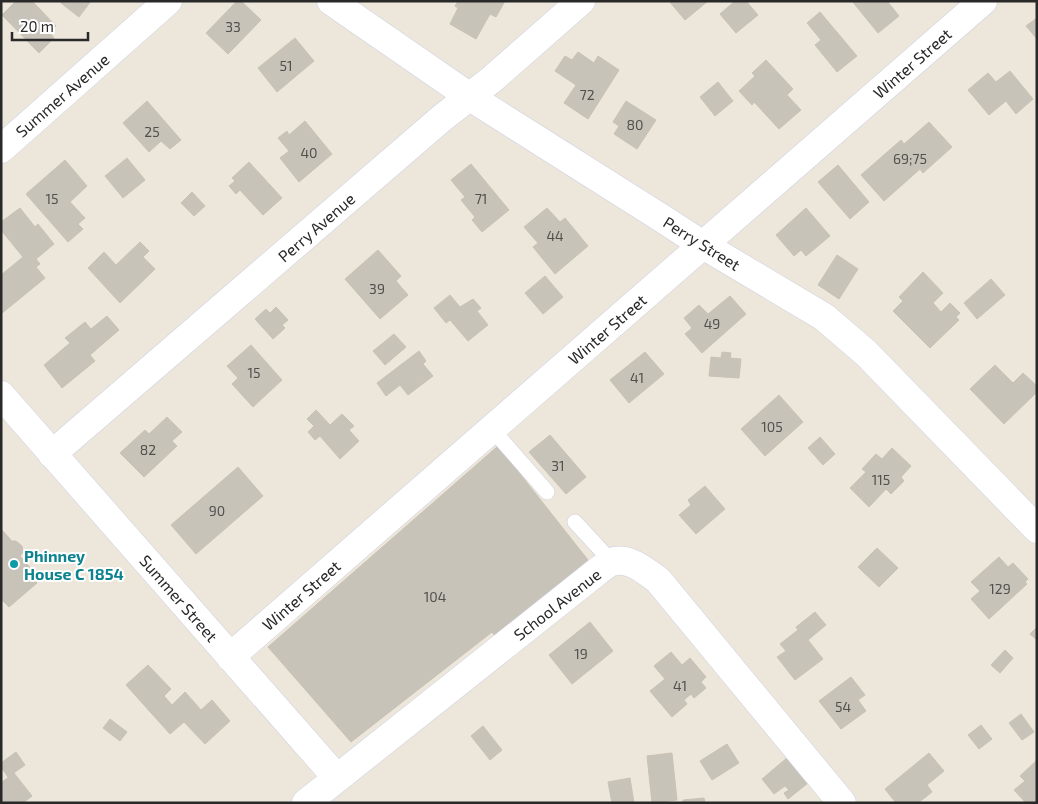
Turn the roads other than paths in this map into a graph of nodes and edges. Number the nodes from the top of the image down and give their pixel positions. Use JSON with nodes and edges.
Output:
{"nodes":[{"id":1,"x":168,"y":1,"type":"edge"},
{"id":2,"x":331,"y":1,"type":"edge"},
{"id":3,"x":581,"y":1,"type":"edge"},
{"id":4,"x":983,"y":1,"type":"edge"},
{"id":5,"x":470,"y":97,"type":"junction"},
{"id":6,"x":1,"y":149,"type":"edge"},
{"id":7,"x":703,"y":245,"type":"junction"},
{"id":8,"x":1,"y":395,"type":"edge"},
{"id":9,"x":492,"y":429,"type":"junction"},
{"id":10,"x":52,"y":454,"type":"junction"},
{"id":11,"x":547,"y":492,"type":"dead end"},
{"id":12,"x":575,"y":522,"type":"dead end"},
{"id":13,"x":1037,"y":529,"type":"edge"},
{"id":14,"x":612,"y":562,"type":"junction"},
{"id":15,"x":230,"y":657,"type":"junction"},
{"id":16,"x":337,"y":778,"type":"junction"},
{"id":17,"x":306,"y":803,"type":"edge"},
{"id":18,"x":842,"y":803,"type":"edge"}],
"edges":[{"from":1,"to":6,"type":"street","name":"Summer Avenue"},
{"from":2,"to":5,"type":"street","name":"Perry Street"},
{"from":3,"to":5,"type":"street","name":"Perry Avenue"},
{"from":4,"to":7,"type":"street","name":"Winter Street"},
{"from":5,"to":7,"type":"street","name":"Perry Street"},
{"from":5,"to":10,"type":"street","name":"Perry Avenue"},
{"from":7,"to":9,"type":"street","name":"Winter Street"},
{"from":7,"to":13,"type":"street","name":"Perry Street"},
{"from":8,"to":10,"type":"street","name":"Summer Street"},
{"from":9,"to":11,"type":"lane"},
{"from":9,"to":15,"type":"street","name":"Winter Street"},
{"from":10,"to":15,"type":"street","name":"Summer Street"},
{"from":12,"to":14,"type":"lane"},
{"from":14,"to":16,"type":"street","name":"School Avenue"},
{"from":14,"to":18,"type":"street","name":"School Avenue"},
{"from":15,"to":16,"type":"street","name":"Summer Street"},
{"from":16,"to":17,"type":"street","name":"School Avenue"}]}
